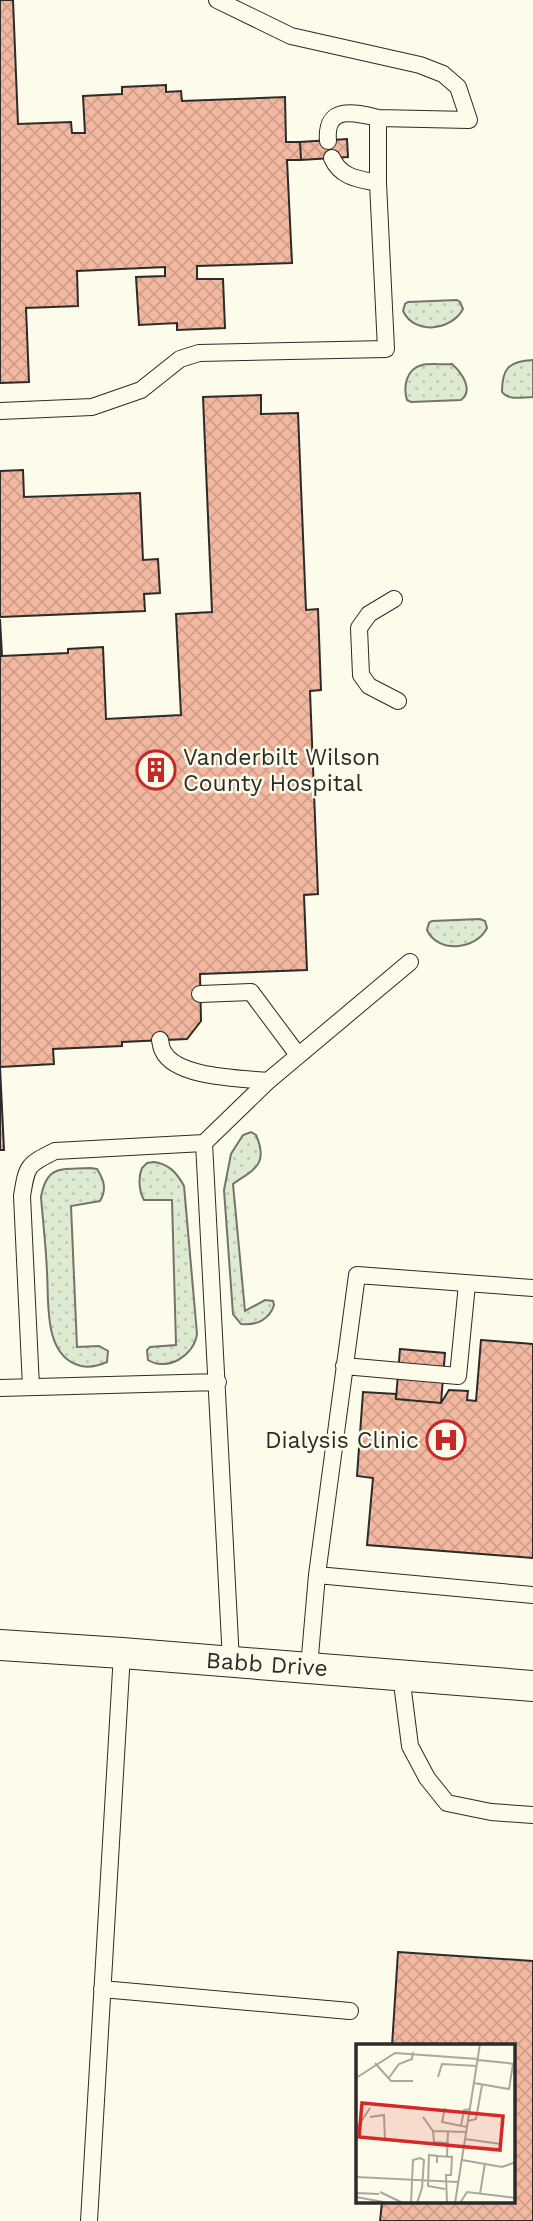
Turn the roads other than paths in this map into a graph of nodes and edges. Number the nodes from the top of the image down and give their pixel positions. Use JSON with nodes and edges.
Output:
{"nodes":[{"id":1,"x":217,"y":0,"type":"edge"},
{"id":2,"x":378,"y":118,"type":"junction"},
{"id":3,"x":328,"y":141,"type":"dead end"},
{"id":4,"x":332,"y":158,"type":"dead end"},
{"id":5,"x":378,"y":183,"type":"junction"},
{"id":6,"x":0,"y":411,"type":"edge"},
{"id":7,"x":394,"y":599,"type":"dead end"},
{"id":8,"x":398,"y":701,"type":"dead end"},
{"id":9,"x":410,"y":962,"type":"dead end"},
{"id":10,"x":200,"y":994,"type":"dead end"},
{"id":11,"x":160,"y":1040,"type":"dead end"},
{"id":12,"x":298,"y":1055,"type":"junction"},
{"id":13,"x":268,"y":1081,"type":"junction"},
{"id":14,"x":204,"y":1143,"type":"junction"},
{"id":15,"x":467,"y":1284,"type":"junction"},
{"id":16,"x":533,"y":1288,"type":"edge"},
{"id":17,"x":345,"y":1366,"type":"junction"},
{"id":18,"x":218,"y":1382,"type":"junction"},
{"id":19,"x":31,"y":1387,"type":"junction"},
{"id":20,"x":0,"y":1388,"type":"edge"},
{"id":21,"x":317,"y":1575,"type":"junction"},
{"id":22,"x":533,"y":1595,"type":"edge"},
{"id":23,"x":0,"y":1645,"type":"edge"},
{"id":24,"x":122,"y":1653,"type":"junction"},
{"id":25,"x":231,"y":1661,"type":"junction"},
{"id":26,"x":309,"y":1667,"type":"junction"},
{"id":27,"x":401,"y":1675,"type":"junction"},
{"id":28,"x":533,"y":1686,"type":"edge"},
{"id":29,"x":533,"y":1815,"type":"edge"},
{"id":30,"x":102,"y":1989,"type":"junction"},
{"id":31,"x":350,"y":2011,"type":"dead end"},
{"id":32,"x":89,"y":2221,"type":"edge"}],
"edges":[{"from":1,"to":2,"type":"lane"},
{"from":2,"to":3,"type":"lane"},
{"from":2,"to":5,"type":"lane"},
{"from":4,"to":5,"type":"lane"},
{"from":5,"to":6,"type":"lane"},
{"from":7,"to":8,"type":"lane"},
{"from":9,"to":12,"type":"lane"},
{"from":10,"to":12,"type":"lane"},
{"from":11,"to":13,"type":"lane"},
{"from":12,"to":13,"type":"lane"},
{"from":13,"to":14,"type":"lane"},
{"from":14,"to":18,"type":"lane"},
{"from":14,"to":19,"type":"lane"},
{"from":15,"to":16,"type":"lane"},
{"from":15,"to":17,"type":"lane"},
{"from":15,"to":17,"type":"lane"},
{"from":17,"to":21,"type":"lane"},
{"from":18,"to":19,"type":"lane"},
{"from":18,"to":25,"type":"lane"},
{"from":19,"to":20,"type":"lane"},
{"from":21,"to":22,"type":"lane"},
{"from":21,"to":26,"type":"lane"},
{"from":23,"to":24,"type":"street","name":"Babb Drive"},
{"from":24,"to":25,"type":"street","name":"Babb Drive"},
{"from":24,"to":30,"type":"lane"},
{"from":25,"to":26,"type":"street","name":"Babb Drive"},
{"from":26,"to":27,"type":"street","name":"Babb Drive"},
{"from":27,"to":28,"type":"street","name":"Babb Drive"},
{"from":27,"to":29,"type":"lane"},
{"from":30,"to":31,"type":"lane"},
{"from":30,"to":32,"type":"lane"}]}
